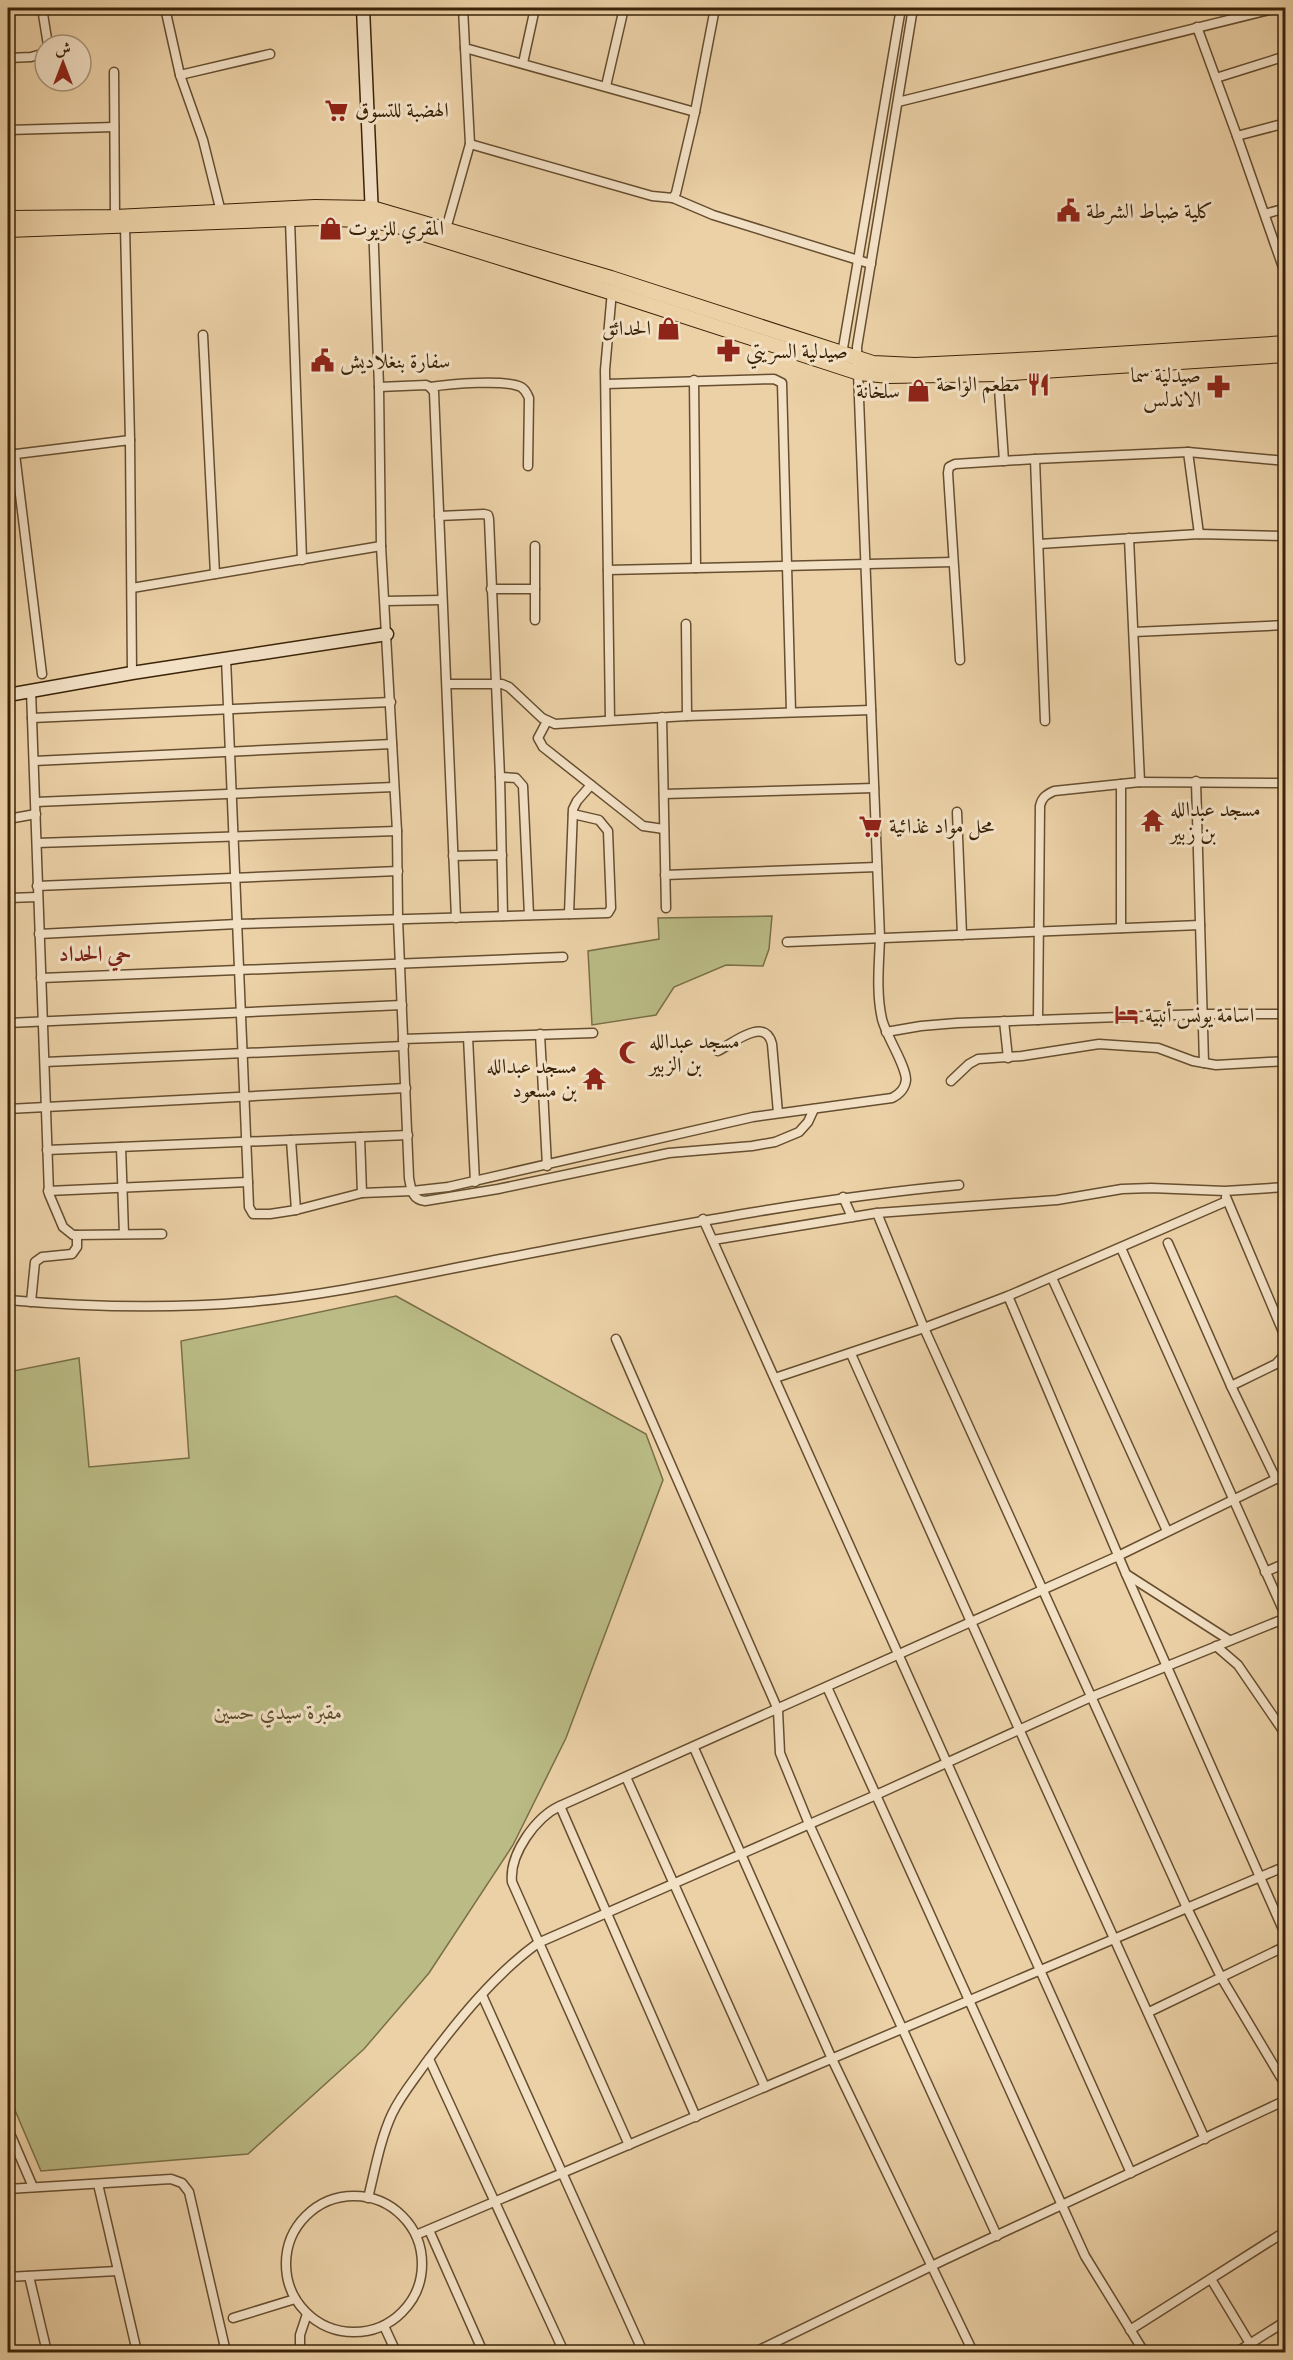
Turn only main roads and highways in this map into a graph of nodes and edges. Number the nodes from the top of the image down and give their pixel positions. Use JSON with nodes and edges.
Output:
{"nodes":[{"id":1,"x":372,"y":214,"type":"junction"},
{"id":2,"x":8,"y":218,"type":"edge"},
{"id":3,"x":120,"y":221,"type":"junction"},
{"id":4,"x":8,"y":230,"type":"edge"},
{"id":5,"x":612,"y":285,"type":"junction"},
{"id":6,"x":1286,"y":343,"type":"edge"},
{"id":7,"x":1286,"y":355,"type":"edge"},
{"id":8,"x":858,"y":366,"type":"junction"}],
"edges":[{"from":1,"to":3,"type":"main road"},
{"from":1,"to":3,"type":"main road"},
{"from":1,"to":5,"type":"main road"},
{"from":1,"to":5,"type":"main road"},
{"from":2,"to":3,"type":"main road"},
{"from":3,"to":4,"type":"main road"},
{"from":5,"to":8,"type":"main road"},
{"from":5,"to":8,"type":"main road"},
{"from":6,"to":8,"type":"main road"},
{"from":7,"to":8,"type":"main road"}]}
